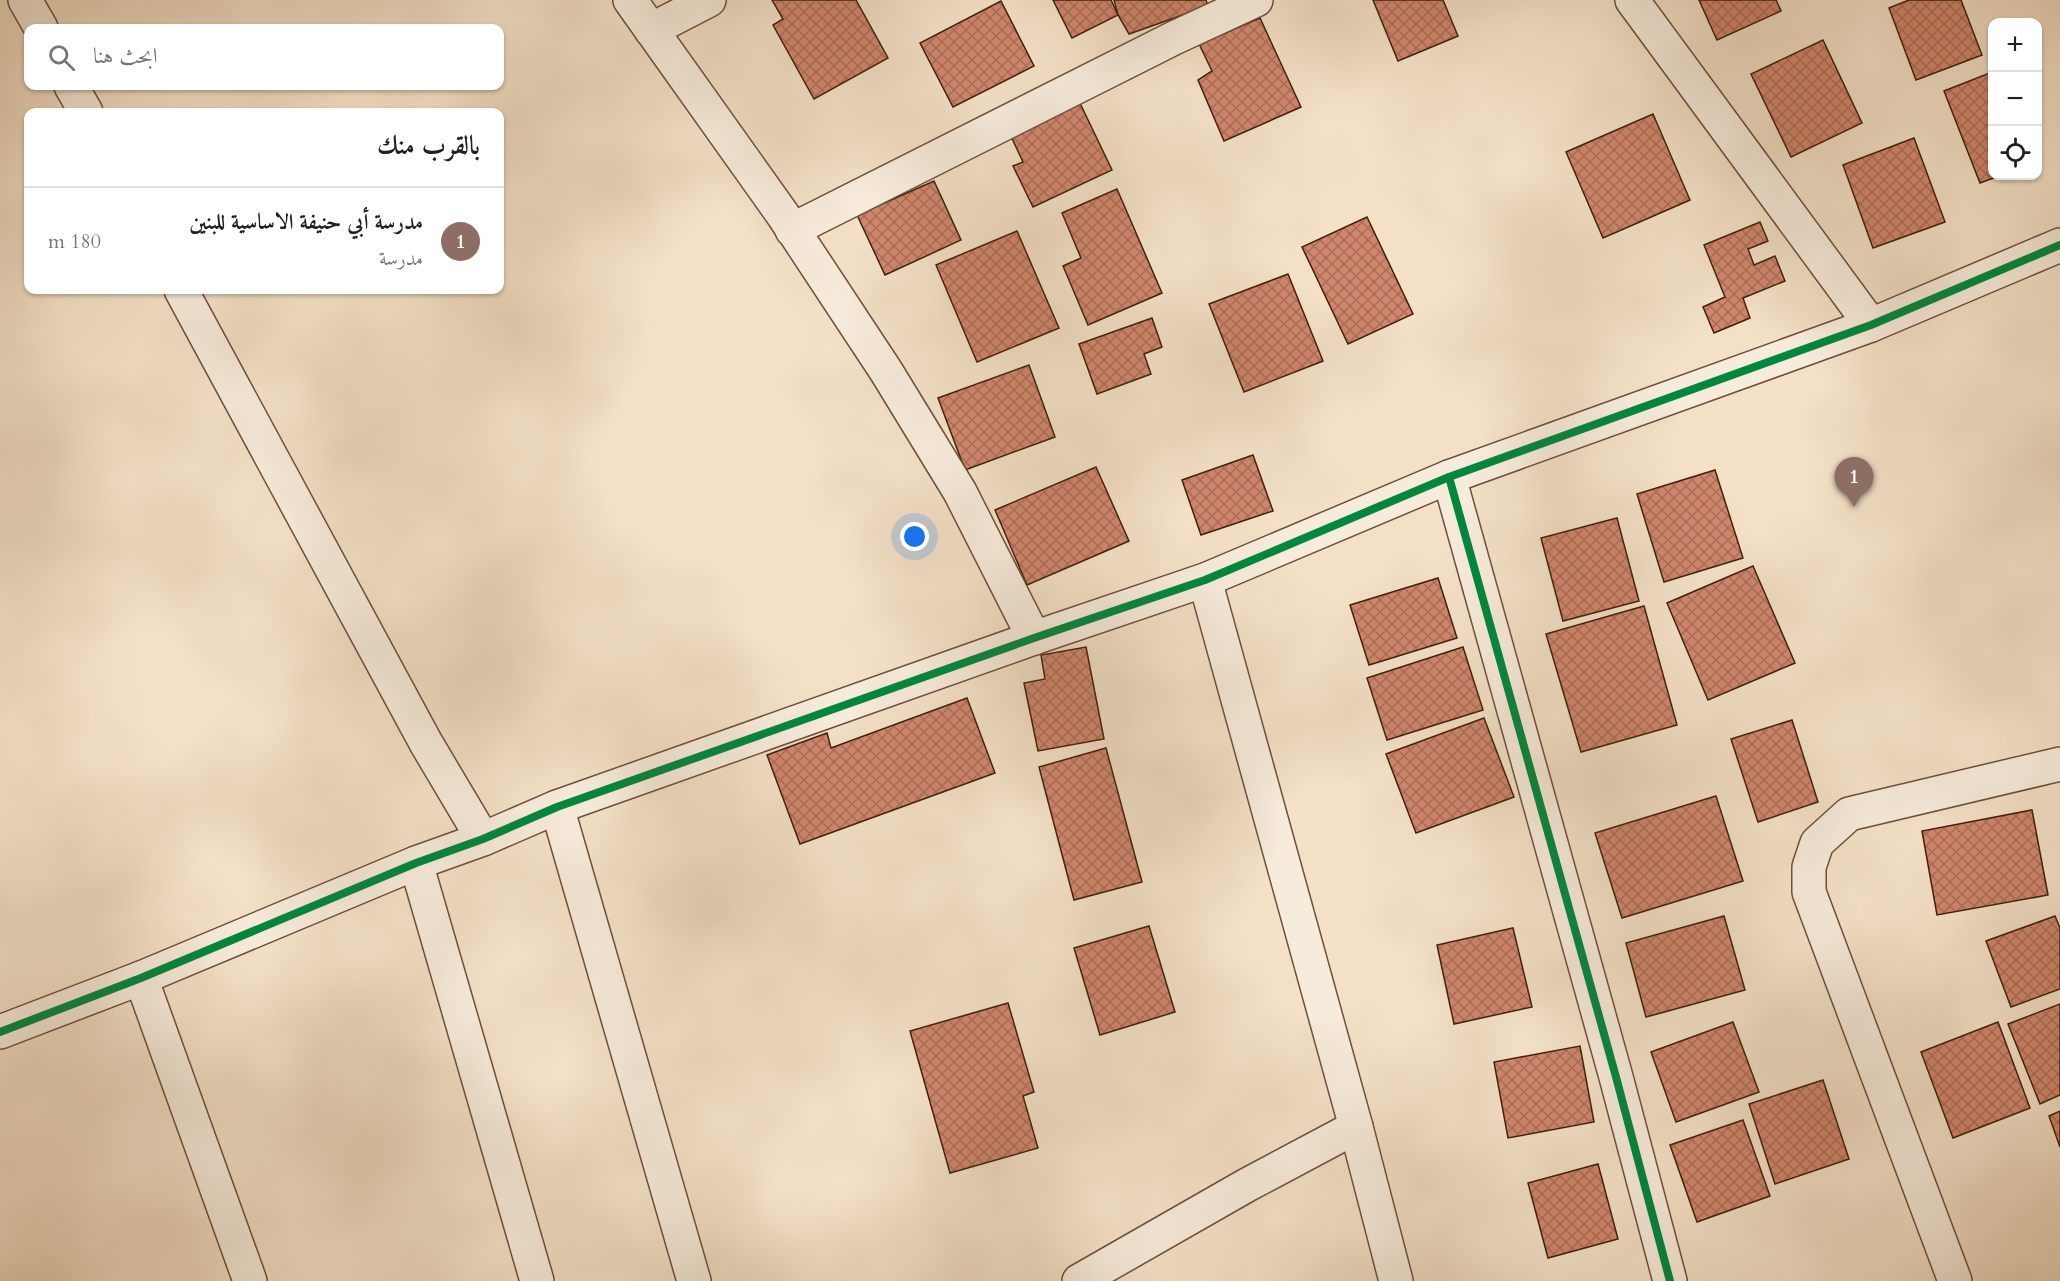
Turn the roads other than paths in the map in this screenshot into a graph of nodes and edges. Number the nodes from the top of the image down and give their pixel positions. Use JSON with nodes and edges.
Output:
{"nodes":[{"id":1,"x":26,"y":0,"type":"edge"},
{"id":2,"x":630,"y":0,"type":"edge"},
{"id":3,"x":709,"y":0,"type":"edge"},
{"id":4,"x":1256,"y":0,"type":"edge"},
{"id":5,"x":1632,"y":0,"type":"edge"},
{"id":6,"x":39,"y":24,"type":"edge"},
{"id":7,"x":651,"y":30,"type":"junction"},
{"id":8,"x":73,"y":90,"type":"edge"},
{"id":9,"x":84,"y":108,"type":"edge"},
{"id":10,"x":792,"y":230,"type":"junction"},
{"id":11,"x":2060,"y":245,"type":"edge"},
{"id":12,"x":183,"y":294,"type":"edge"},
{"id":13,"x":1871,"y":325,"type":"junction"},
{"id":14,"x":1449,"y":477,"type":"junction"},
{"id":15,"x":1205,"y":580,"type":"junction"},
{"id":16,"x":1034,"y":638,"type":"junction"},
{"id":17,"x":2060,"y":764,"type":"edge"},
{"id":18,"x":557,"y":807,"type":"junction"},
{"id":19,"x":483,"y":839,"type":"junction"},
{"id":20,"x":416,"y":863,"type":"junction"},
{"id":21,"x":141,"y":978,"type":"junction"},
{"id":22,"x":0,"y":1032,"type":"edge"},
{"id":23,"x":1356,"y":1126,"type":"junction"},
{"id":24,"x":250,"y":1281,"type":"edge"},
{"id":25,"x":537,"y":1281,"type":"edge"},
{"id":26,"x":694,"y":1281,"type":"edge"},
{"id":27,"x":1079,"y":1281,"type":"edge"},
{"id":28,"x":1396,"y":1281,"type":"edge"},
{"id":29,"x":1670,"y":1281,"type":"edge"},
{"id":30,"x":1955,"y":1281,"type":"edge"}],
"edges":[{"from":1,"to":6,"type":"street"},
{"from":2,"to":7,"type":"street"},
{"from":3,"to":7,"type":"street"},
{"from":4,"to":10,"type":"street"},
{"from":5,"to":13,"type":"street"},
{"from":7,"to":10,"type":"street"},
{"from":8,"to":9,"type":"street"},
{"from":10,"to":16,"type":"street"},
{"from":11,"to":13,"type":"street"},
{"from":12,"to":19,"type":"street"},
{"from":13,"to":14,"type":"street"},
{"from":14,"to":15,"type":"street"},
{"from":14,"to":29,"type":"street"},
{"from":15,"to":16,"type":"street"},
{"from":15,"to":23,"type":"street"},
{"from":16,"to":18,"type":"street"},
{"from":17,"to":30,"type":"street"},
{"from":18,"to":19,"type":"street"},
{"from":18,"to":26,"type":"street"},
{"from":19,"to":20,"type":"street"},
{"from":20,"to":21,"type":"street"},
{"from":20,"to":25,"type":"street"},
{"from":21,"to":22,"type":"street"},
{"from":21,"to":24,"type":"street"},
{"from":23,"to":27,"type":"street"},
{"from":23,"to":28,"type":"street"}]}
